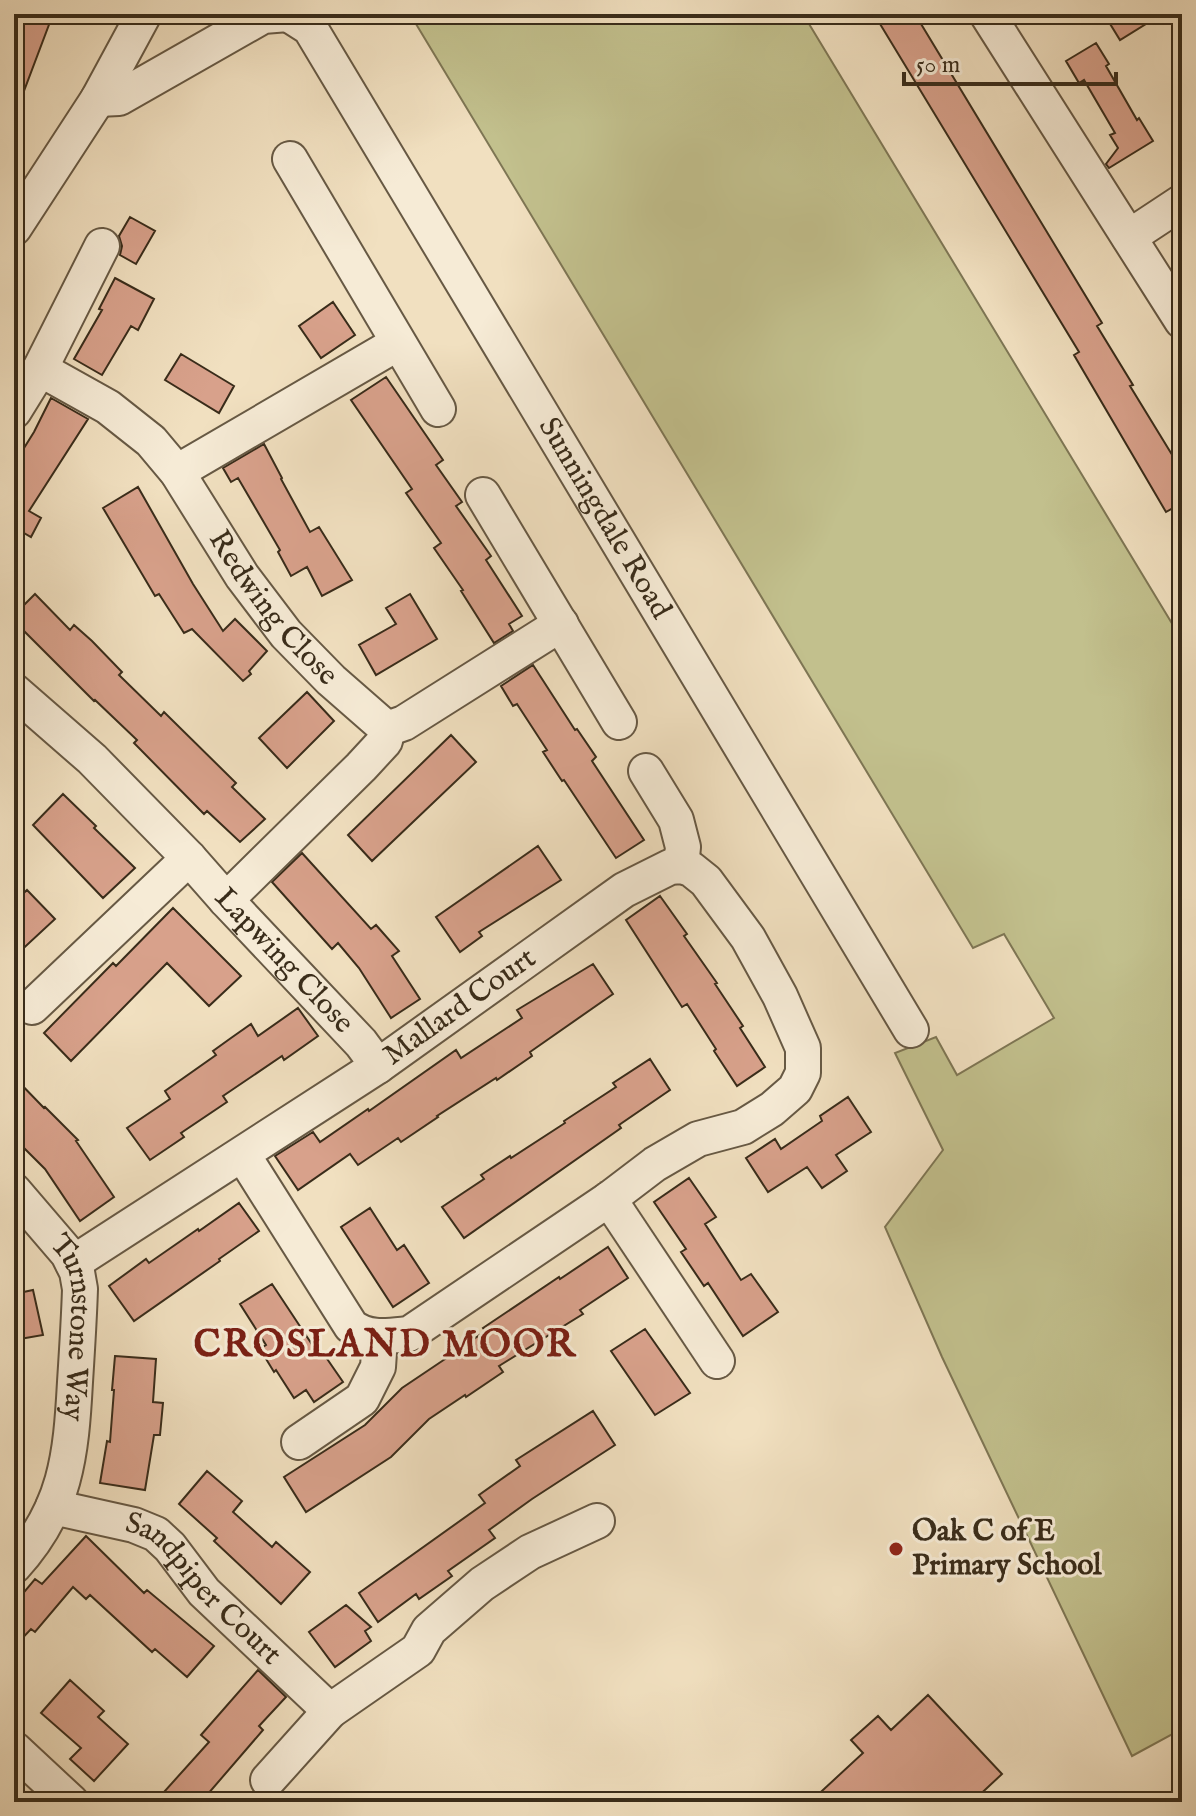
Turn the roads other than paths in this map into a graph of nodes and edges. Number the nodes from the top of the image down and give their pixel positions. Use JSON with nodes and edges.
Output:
{"nodes":[{"id":1,"x":144,"y":14,"type":"edge"},
{"id":2,"x":288,"y":14,"type":"edge"},
{"id":3,"x":994,"y":17,"type":"edge"},
{"id":4,"x":98,"y":99,"type":"junction"},
{"id":5,"x":290,"y":159,"type":"dead end"},
{"id":6,"x":1182,"y":202,"type":"edge"},
{"id":7,"x":14,"y":228,"type":"edge"},
{"id":8,"x":1129,"y":237,"type":"junction"},
{"id":9,"x":102,"y":246,"type":"dead end"},
{"id":10,"x":1182,"y":321,"type":"edge"},
{"id":11,"x":398,"y":343,"type":"junction"},
{"id":12,"x":40,"y":369,"type":"junction"},
{"id":13,"x":438,"y":409,"type":"dead end"},
{"id":14,"x":14,"y":411,"type":"edge"},
{"id":15,"x":177,"y":472,"type":"junction"},
{"id":16,"x":483,"y":495,"type":"dead end"},
{"id":17,"x":561,"y":624,"type":"junction"},
{"id":18,"x":14,"y":691,"type":"edge"},
{"id":19,"x":619,"y":722,"type":"dead end"},
{"id":20,"x":387,"y":729,"type":"junction"},
{"id":21,"x":646,"y":771,"type":"dead end"},
{"id":22,"x":189,"y":858,"type":"junction"},
{"id":23,"x":681,"y":866,"type":"junction"},
{"id":24,"x":226,"y":900,"type":"junction"},
{"id":25,"x":32,"y":1007,"type":"dead end"},
{"id":26,"x":911,"y":1030,"type":"dead end"},
{"id":27,"x":378,"y":1066,"type":"junction"},
{"id":28,"x":243,"y":1155,"type":"junction"},
{"id":29,"x":14,"y":1191,"type":"edge"},
{"id":30,"x":609,"y":1199,"type":"junction"},
{"id":31,"x":73,"y":1263,"type":"junction"},
{"id":32,"x":380,"y":1337,"type":"junction"},
{"id":33,"x":717,"y":1361,"type":"dead end"},
{"id":34,"x":299,"y":1442,"type":"dead end"},
{"id":35,"x":53,"y":1507,"type":"junction"},
{"id":36,"x":597,"y":1521,"type":"dead end"},
{"id":37,"x":14,"y":1566,"type":"edge"},
{"id":38,"x":330,"y":1711,"type":"junction"},
{"id":39,"x":14,"y":1749,"type":"edge"},
{"id":40,"x":268,"y":1780,"type":"dead end"},
{"id":41,"x":71,"y":1802,"type":"edge"}],
"edges":[{"from":1,"to":4,"type":"street"},
{"from":2,"to":4,"type":"street","name":"Sunningdale Road"},
{"from":2,"to":26,"type":"street","name":"Sunningdale Road"},
{"from":3,"to":8,"type":"street"},
{"from":4,"to":7,"type":"street"},
{"from":5,"to":11,"type":"street"},
{"from":6,"to":8,"type":"street"},
{"from":8,"to":10,"type":"street"},
{"from":9,"to":12,"type":"street"},
{"from":11,"to":13,"type":"street"},
{"from":11,"to":15,"type":"street"},
{"from":12,"to":14,"type":"street"},
{"from":12,"to":15,"type":"street","name":"Redwing Close"},
{"from":15,"to":20,"type":"street","name":"Redwing Close"},
{"from":16,"to":17,"type":"street"},
{"from":17,"to":19,"type":"street"},
{"from":17,"to":20,"type":"street"},
{"from":18,"to":22,"type":"street","name":"Lapwing Close"},
{"from":20,"to":24,"type":"street"},
{"from":21,"to":23,"type":"street"},
{"from":22,"to":24,"type":"street","name":"Lapwing Close"},
{"from":22,"to":25,"type":"street"},
{"from":23,"to":27,"type":"street","name":"Mallard Court"},
{"from":23,"to":30,"type":"street"},
{"from":24,"to":27,"type":"street","name":"Lapwing Close"},
{"from":27,"to":28,"type":"street","name":"Mallard Court"},
{"from":28,"to":31,"type":"street","name":"Mallard Court"},
{"from":28,"to":32,"type":"street"},
{"from":29,"to":31,"type":"street","name":"Turnstone Way"},
{"from":30,"to":32,"type":"street"},
{"from":30,"to":33,"type":"street"},
{"from":31,"to":35,"type":"street","name":"Turnstone Way"},
{"from":32,"to":34,"type":"street"},
{"from":35,"to":37,"type":"street","name":"Turnstone Way"},
{"from":35,"to":38,"type":"street","name":"Sandpiper Court"},
{"from":36,"to":38,"type":"street"},
{"from":38,"to":40,"type":"street"},
{"from":39,"to":41,"type":"street"}]}
